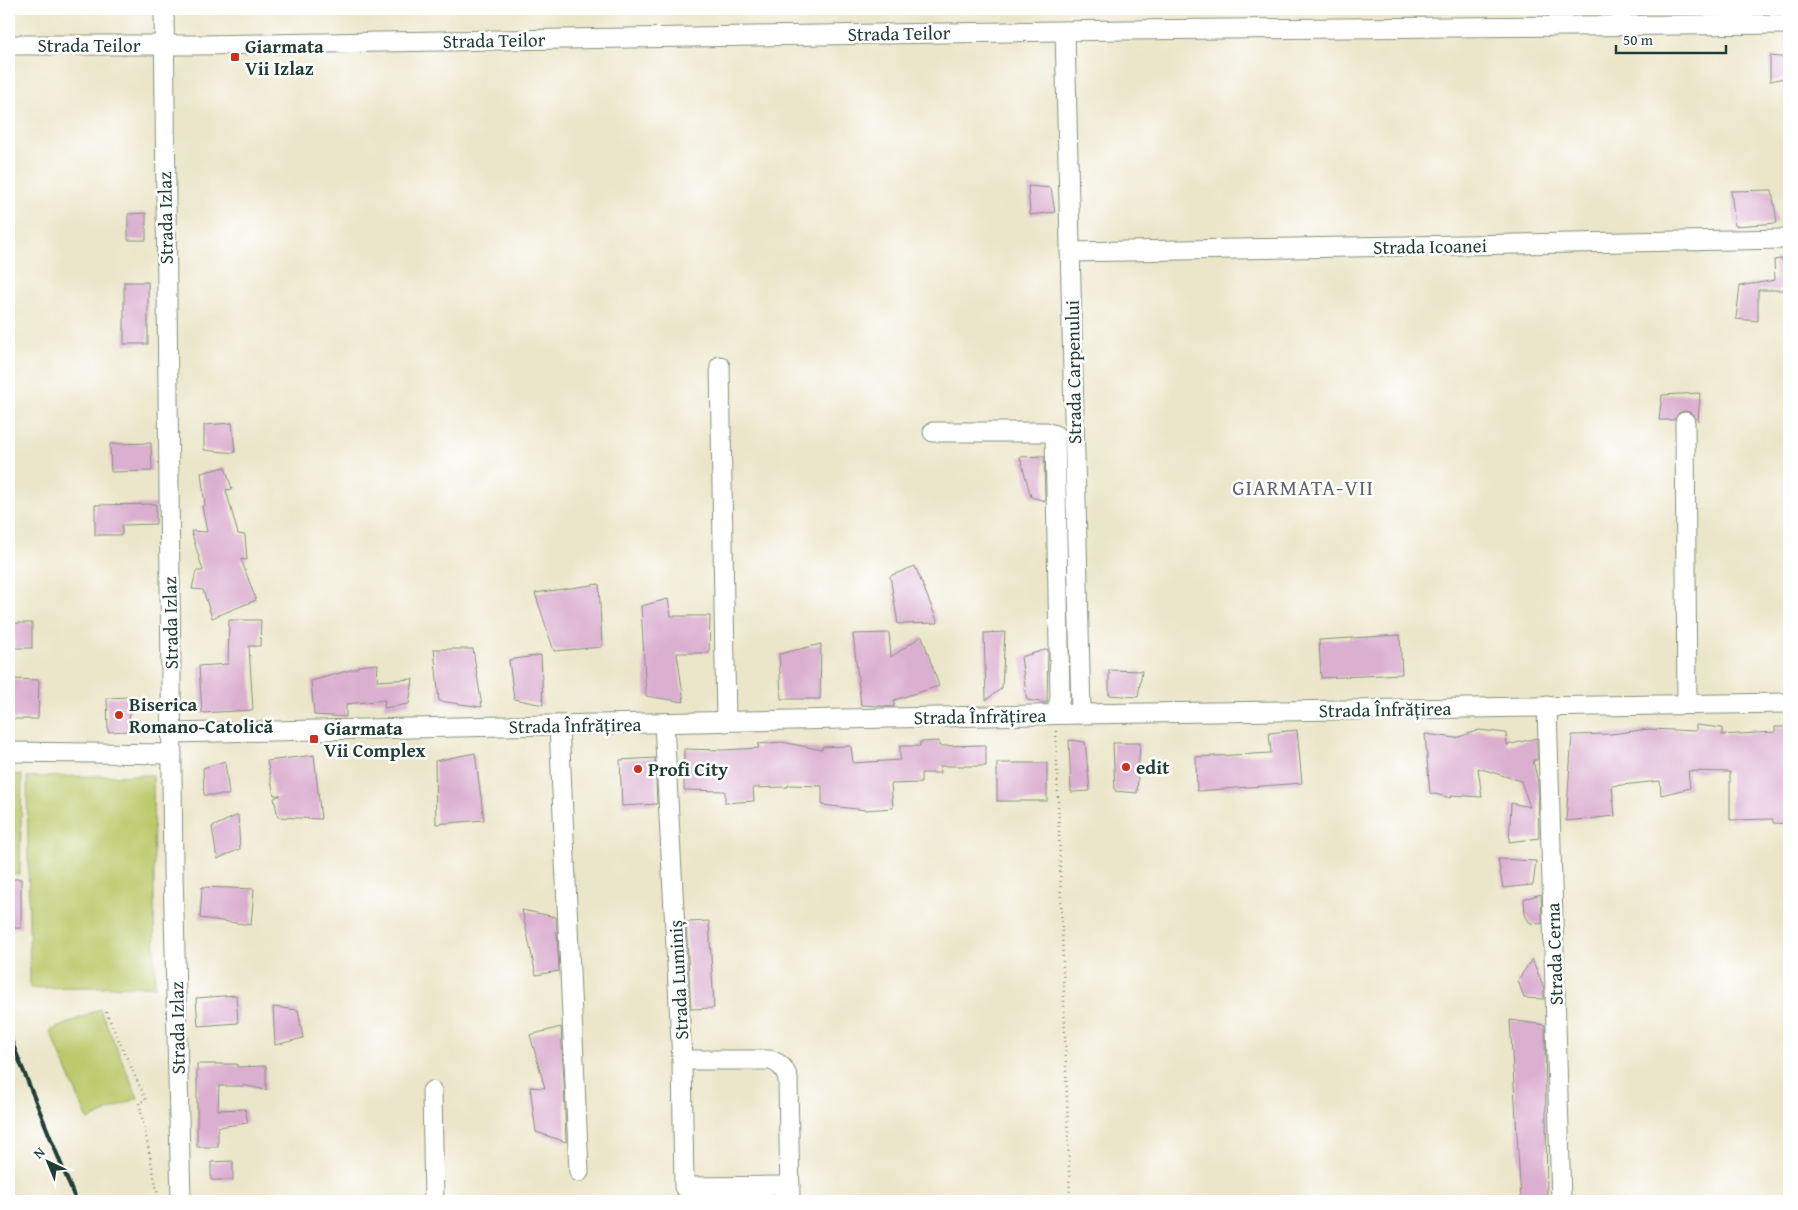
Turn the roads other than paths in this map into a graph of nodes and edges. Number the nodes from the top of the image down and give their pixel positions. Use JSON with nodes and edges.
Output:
{"nodes":[{"id":1,"x":164,"y":9,"type":"edge"},
{"id":2,"x":1789,"y":24,"type":"edge"},
{"id":3,"x":1065,"y":31,"type":"junction"},
{"id":4,"x":9,"y":45,"type":"edge"},
{"id":5,"x":163,"y":45,"type":"junction"},
{"id":6,"x":1789,"y":239,"type":"edge"},
{"id":7,"x":1070,"y":252,"type":"junction"},
{"id":8,"x":720,"y":366,"type":"dead end"},
{"id":9,"x":1685,"y":422,"type":"dead end"},
{"id":10,"x":933,"y":432,"type":"dead end"},
{"id":11,"x":1055,"y":435,"type":"junction"},
{"id":12,"x":1074,"y":435,"type":"junction"},
{"id":13,"x":1789,"y":703,"type":"edge"},
{"id":14,"x":1687,"y":704,"type":"junction"},
{"id":15,"x":1546,"y":706,"type":"junction"},
{"id":16,"x":1056,"y":714,"type":"junction"},
{"id":17,"x":1081,"y":714,"type":"junction"},
{"id":18,"x":726,"y":722,"type":"junction"},
{"id":19,"x":664,"y":723,"type":"junction"},
{"id":20,"x":559,"y":726,"type":"junction"},
{"id":21,"x":171,"y":733,"type":"junction"},
{"id":22,"x":9,"y":752,"type":"edge"},
{"id":23,"x":172,"y":754,"type":"junction"},
{"id":24,"x":682,"y":1060,"type":"junction"},
{"id":25,"x":432,"y":1091,"type":"dead end"},
{"id":26,"x":579,"y":1172,"type":"dead end"},
{"id":27,"x":790,"y":1193,"type":"edge"},
{"id":28,"x":181,"y":1201,"type":"edge"},
{"id":29,"x":434,"y":1201,"type":"edge"},
{"id":30,"x":1561,"y":1201,"type":"edge"}],
"edges":[{"from":1,"to":5,"type":"street","name":"Strada Izlaz"},
{"from":2,"to":3,"type":"street","name":"Strada Teilor"},
{"from":3,"to":5,"type":"street","name":"Strada Teilor"},
{"from":3,"to":7,"type":"street","name":"Strada Carpenului"},
{"from":4,"to":5,"type":"street","name":"Strada Teilor"},
{"from":5,"to":21,"type":"street","name":"Strada Izlaz"},
{"from":6,"to":7,"type":"street","name":"Strada Icoanei"},
{"from":7,"to":12,"type":"street","name":"Strada Carpenului"},
{"from":8,"to":18,"type":"street"},
{"from":9,"to":14,"type":"street"},
{"from":10,"to":11,"type":"street"},
{"from":11,"to":12,"type":"street"},
{"from":11,"to":16,"type":"street"},
{"from":12,"to":17,"type":"street","name":"Strada Carpenului"},
{"from":13,"to":14,"type":"street","name":"Strada Înfrățirea"},
{"from":14,"to":15,"type":"street","name":"Strada Înfrățirea"},
{"from":15,"to":17,"type":"street","name":"Strada Înfrățirea"},
{"from":15,"to":30,"type":"street","name":"Strada Cerna"},
{"from":16,"to":17,"type":"street","name":"Strada Înfrățirea"},
{"from":16,"to":18,"type":"street","name":"Strada Înfrățirea"},
{"from":18,"to":19,"type":"street","name":"Strada Înfrățirea"},
{"from":19,"to":20,"type":"street","name":"Strada Înfrățirea"},
{"from":19,"to":24,"type":"street","name":"Strada Luminiș"},
{"from":20,"to":21,"type":"street","name":"Strada Înfrățirea"},
{"from":20,"to":26,"type":"street"},
{"from":21,"to":23,"type":"street","name":"Strada Izlaz"},
{"from":22,"to":23,"type":"street"},
{"from":23,"to":28,"type":"street","name":"Strada Izlaz"},
{"from":24,"to":27,"type":"street","name":"Strada Luminiș"},
{"from":24,"to":27,"type":"street"},
{"from":25,"to":29,"type":"street"}]}
